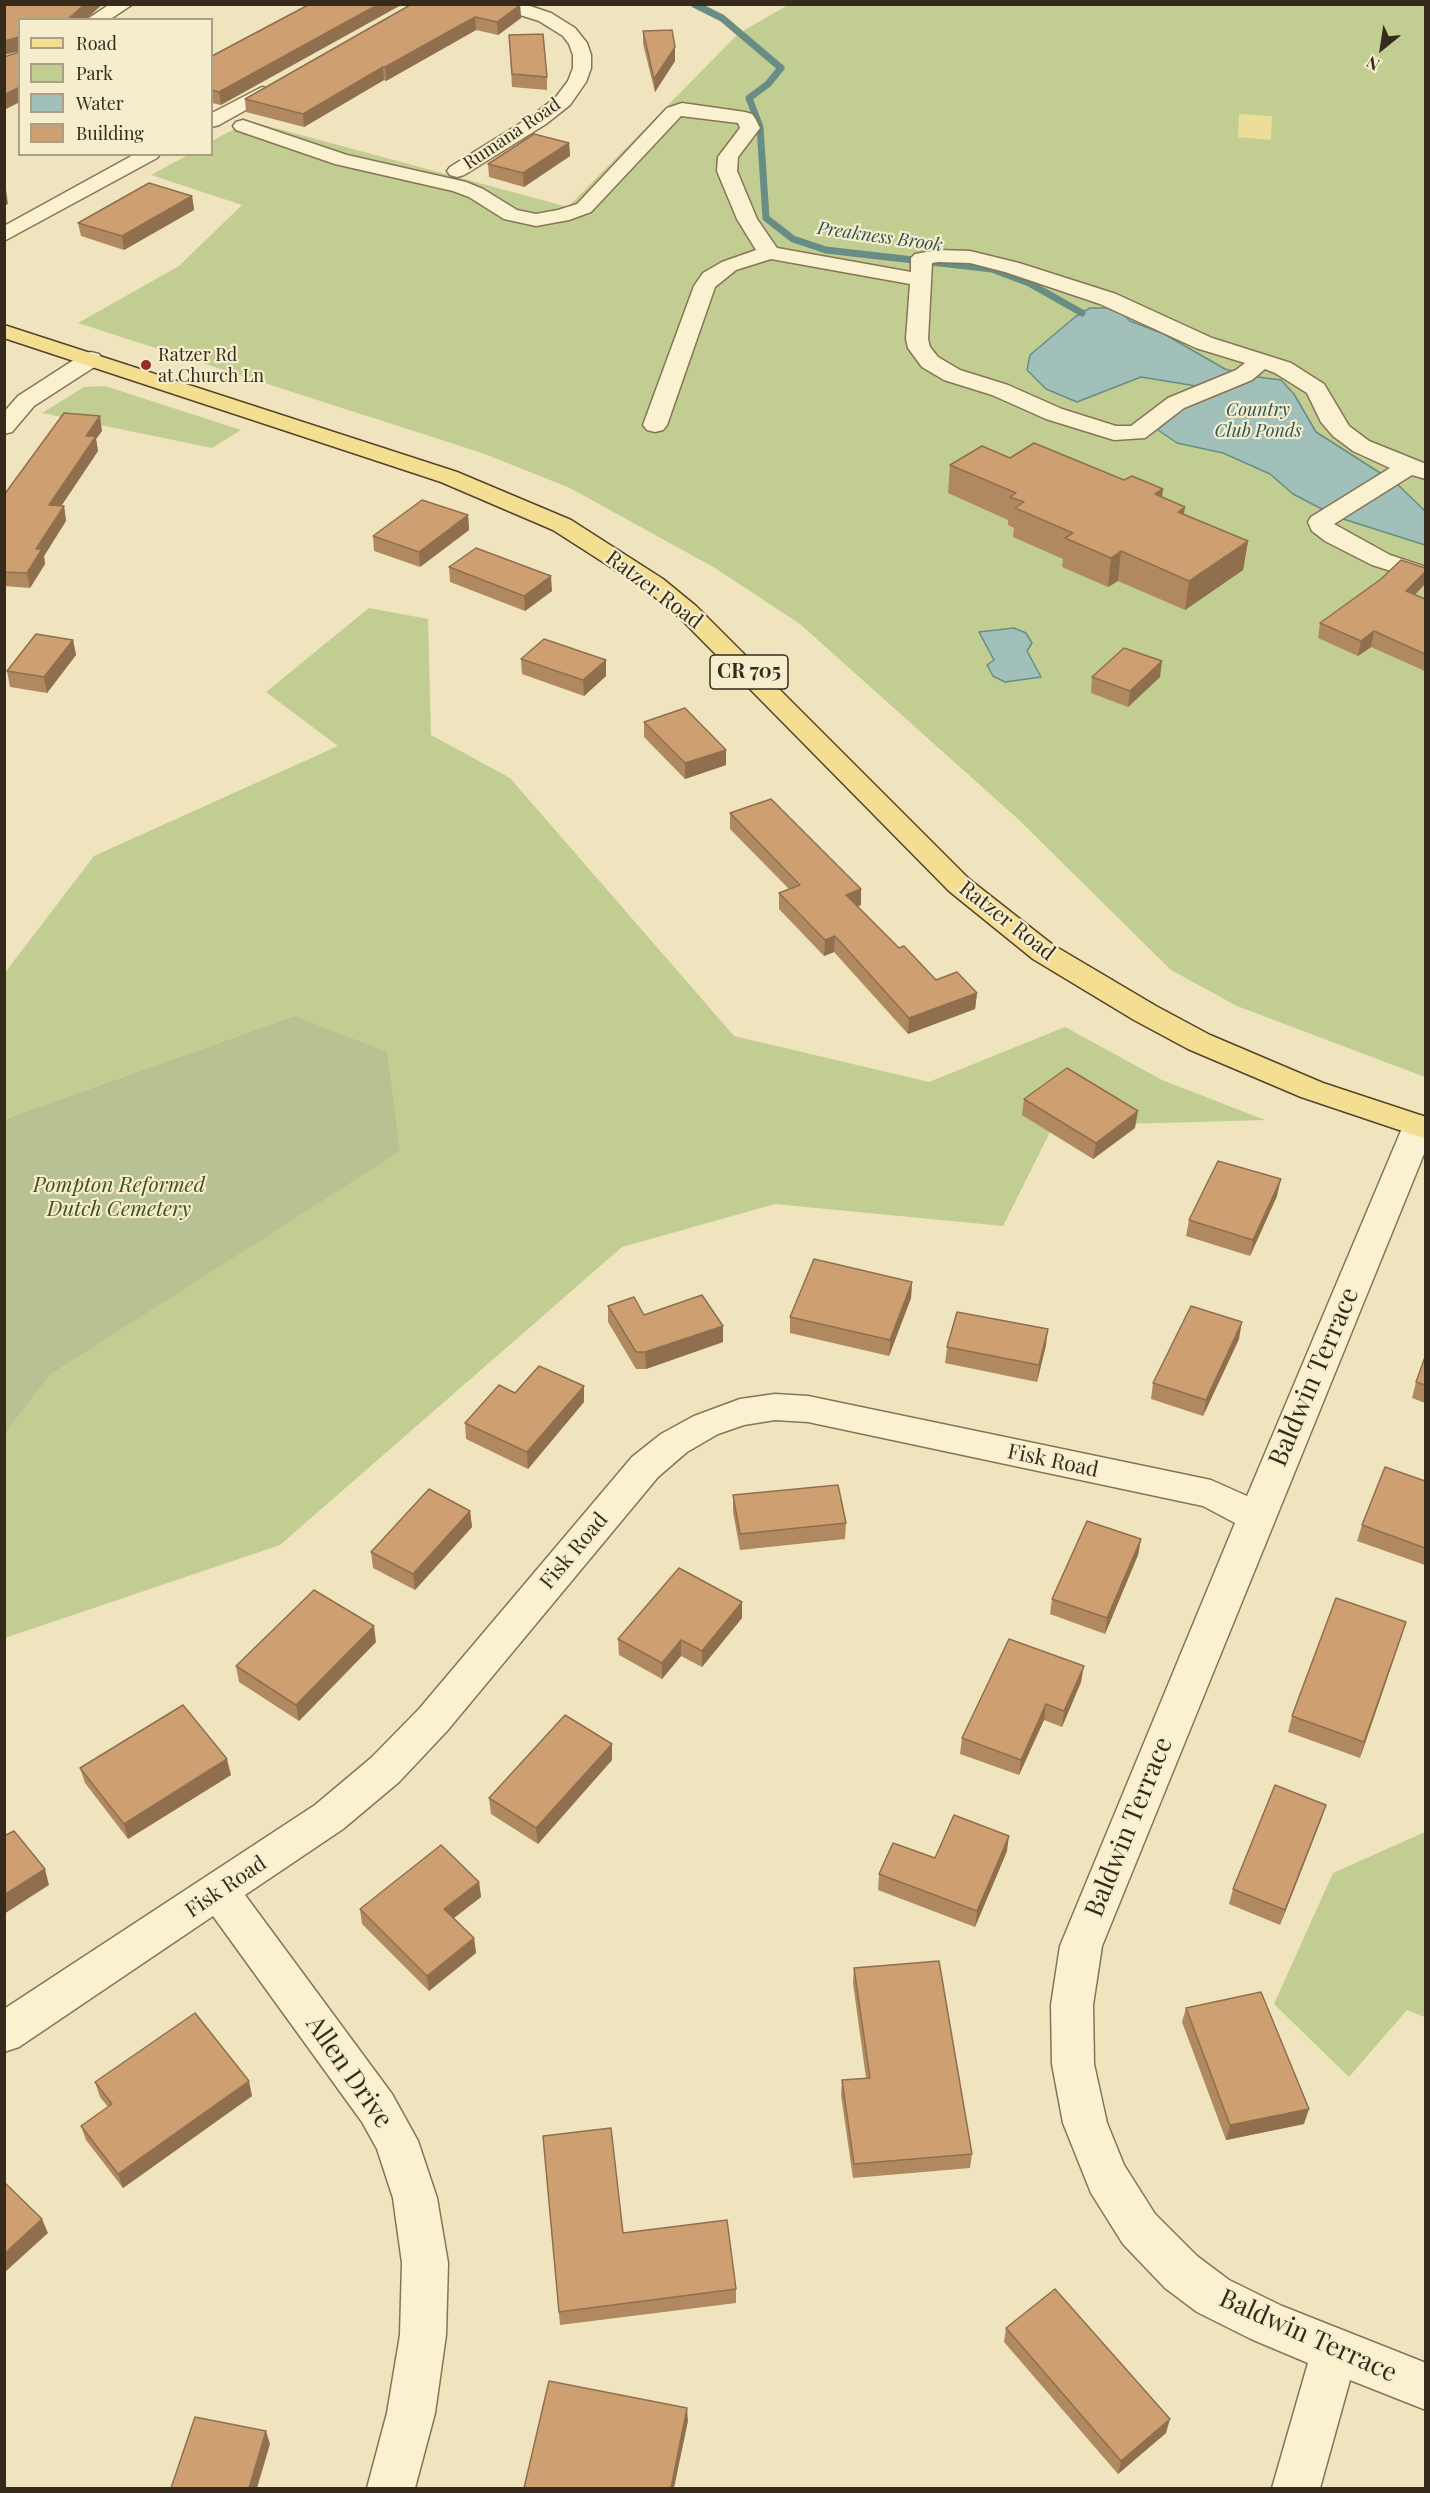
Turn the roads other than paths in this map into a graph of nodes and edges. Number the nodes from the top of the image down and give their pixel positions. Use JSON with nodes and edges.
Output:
{"nodes":[{"id":1,"x":124,"y":4,"type":"edge"},
{"id":2,"x":504,"y":4,"type":"edge"},
{"id":3,"x":98,"y":18,"type":"edge"},
{"id":4,"x":282,"y":82,"type":"edge"},
{"id":5,"x":213,"y":120,"type":"edge"},
{"id":6,"x":243,"y":126,"type":"dead end"},
{"id":7,"x":146,"y":156,"type":"edge"},
{"id":8,"x":456,"y":171,"type":"dead end"},
{"id":9,"x":4,"y":235,"type":"edge"},
{"id":10,"x":770,"y":252,"type":"junction"},
{"id":11,"x":922,"y":268,"type":"junction"},
{"id":12,"x":4,"y":331,"type":"edge"},
{"id":13,"x":91,"y":359,"type":"junction"},
{"id":14,"x":1262,"y":361,"type":"junction"},
{"id":15,"x":655,"y":425,"type":"dead end"},
{"id":16,"x":4,"y":427,"type":"edge"},
{"id":17,"x":1408,"y":472,"type":"edge"},
{"id":18,"x":1425,"y":575,"type":"edge"},
{"id":19,"x":1422,"y":1127,"type":"edge"},
{"id":20,"x":1256,"y":1517,"type":"junction"},
{"id":21,"x":219,"y":1892,"type":"junction"},
{"id":22,"x":4,"y":2033,"type":"edge"},
{"id":23,"x":1335,"y":2351,"type":"junction"},
{"id":24,"x":1425,"y":2387,"type":"edge"},
{"id":25,"x":391,"y":2488,"type":"edge"},
{"id":26,"x":1296,"y":2488,"type":"edge"}],
"edges":[{"from":1,"to":3,"type":"street"},
{"from":2,"to":8,"type":"street","name":"Rumana Road"},
{"from":4,"to":5,"type":"street"},
{"from":6,"to":10,"type":"street"},
{"from":7,"to":9,"type":"street"},
{"from":10,"to":11,"type":"street"},
{"from":10,"to":15,"type":"street"},
{"from":11,"to":14,"type":"street"},
{"from":11,"to":14,"type":"street"},
{"from":12,"to":13,"type":"main road","name":"Ratzer Road","number":"CR 705"},
{"from":13,"to":16,"type":"street"},
{"from":13,"to":19,"type":"main road","name":"Ratzer Road","number":"CR 705"},
{"from":14,"to":17,"type":"street"},
{"from":17,"to":18,"type":"street"},
{"from":19,"to":20,"type":"street","name":"Baldwin Terrace"},
{"from":20,"to":21,"type":"street","name":"Fisk Road"},
{"from":20,"to":23,"type":"street","name":"Baldwin Terrace"},
{"from":21,"to":22,"type":"street","name":"Fisk Road"},
{"from":21,"to":25,"type":"street","name":"Allen Drive"},
{"from":23,"to":24,"type":"street","name":"Baldwin Terrace"},
{"from":23,"to":26,"type":"street"}]}
